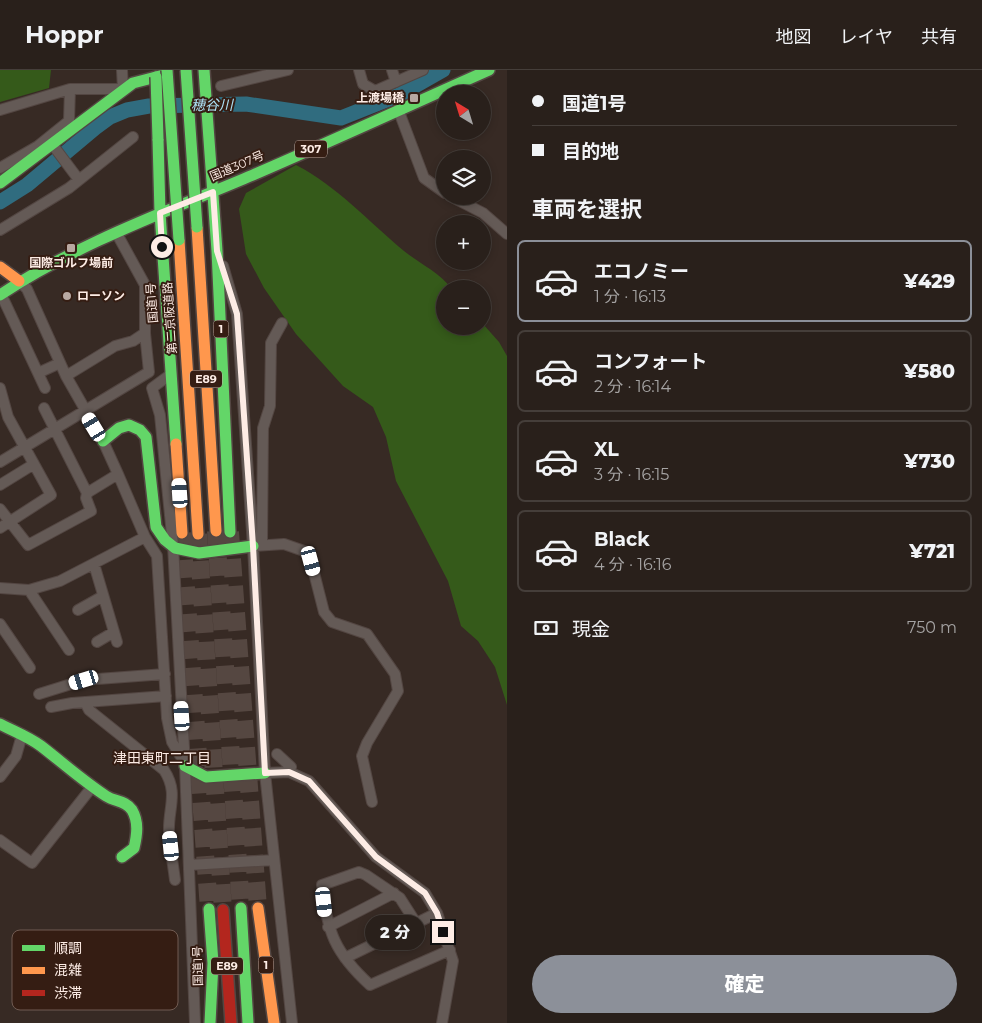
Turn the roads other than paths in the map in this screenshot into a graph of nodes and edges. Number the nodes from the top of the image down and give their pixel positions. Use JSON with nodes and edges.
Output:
{"nodes":[{"id":1,"x":122,"y":70,"type":"edge"},
{"id":2,"x":132,"y":70,"type":"edge"},
{"id":3,"x":156,"y":70,"type":"edge"},
{"id":4,"x":168,"y":70,"type":"edge"},
{"id":5,"x":186,"y":70,"type":"edge"},
{"id":6,"x":199,"y":70,"type":"edge"},
{"id":7,"x":204,"y":70,"type":"edge"},
{"id":8,"x":244,"y":70,"type":"edge"},
{"id":9,"x":288,"y":70,"type":"edge"},
{"id":10,"x":359,"y":70,"type":"edge"},
{"id":11,"x":392,"y":70,"type":"edge"},
{"id":12,"x":423,"y":70,"type":"edge"},
{"id":13,"x":489,"y":70,"type":"edge"},
{"id":14,"x":245,"y":81,"type":"junction"},
{"id":15,"x":396,"y":82,"type":"junction"},
{"id":16,"x":128,"y":86,"type":"junction"},
{"id":17,"x":221,"y":86,"type":"dead end"},
{"id":18,"x":70,"y":89,"type":"junction"},
{"id":19,"x":398,"y":109,"type":"junction"},
{"id":20,"x":0,"y":110,"type":"edge"},
{"id":21,"x":133,"y":137,"type":"dead end"},
{"id":22,"x":54,"y":148,"type":"junction"},
{"id":23,"x":26,"y":164,"type":"junction"},
{"id":24,"x":0,"y":168,"type":"edge"},
{"id":25,"x":0,"y":178,"type":"edge"},
{"id":26,"x":79,"y":180,"type":"junction"},
{"id":27,"x":0,"y":183,"type":"edge"},
{"id":28,"x":436,"y":187,"type":"edge"},
{"id":29,"x":213,"y":192,"type":"junction"},
{"id":30,"x":466,"y":205,"type":"edge"},
{"id":31,"x":160,"y":213,"type":"junction"},
{"id":32,"x":0,"y":230,"type":"edge"},
{"id":33,"x":117,"y":234,"type":"junction"},
{"id":34,"x":507,"y":234,"type":"edge"},
{"id":35,"x":217,"y":251,"type":"junction"},
{"id":36,"x":1,"y":268,"type":"edge"},
{"id":37,"x":19,"y":281,"type":"junction"},
{"id":38,"x":0,"y":294,"type":"edge"},
{"id":39,"x":282,"y":324,"type":"dead end"},
{"id":40,"x":144,"y":333,"type":"junction"},
{"id":41,"x":60,"y":363,"type":"junction"},
{"id":42,"x":38,"y":372,"type":"junction"},
{"id":43,"x":171,"y":374,"type":"junction"},
{"id":44,"x":66,"y":376,"type":"junction"},
{"id":45,"x":0,"y":388,"type":"edge"},
{"id":46,"x":45,"y":388,"type":"dead end"},
{"id":47,"x":44,"y":408,"type":"dead end"},
{"id":48,"x":85,"y":412,"type":"junction"},
{"id":49,"x":4,"y":420,"type":"edge"},
{"id":50,"x":54,"y":429,"type":"junction"},
{"id":51,"x":102,"y":441,"type":"junction"},
{"id":52,"x":24,"y":448,"type":"junction"},
{"id":53,"x":0,"y":462,"type":"edge"},
{"id":54,"x":34,"y":464,"type":"junction"},
{"id":55,"x":118,"y":474,"type":"junction"},
{"id":56,"x":0,"y":485,"type":"edge"},
{"id":57,"x":87,"y":493,"type":"junction"},
{"id":58,"x":0,"y":510,"type":"edge"},
{"id":59,"x":4,"y":525,"type":"edge"},
{"id":60,"x":216,"y":532,"type":"tunnel mouth"},
{"id":61,"x":230,"y":532,"type":"tunnel mouth"},
{"id":62,"x":182,"y":533,"type":"tunnel mouth"},
{"id":63,"x":198,"y":534,"type":"tunnel mouth"},
{"id":64,"x":145,"y":538,"type":"junction"},
{"id":65,"x":173,"y":546,"type":"junction"},
{"id":66,"x":257,"y":546,"type":"junction"},
{"id":67,"x":94,"y":564,"type":"junction"},
{"id":68,"x":0,"y":588,"type":"edge"},
{"id":69,"x":29,"y":590,"type":"junction"},
{"id":70,"x":103,"y":596,"type":"junction"},
{"id":71,"x":78,"y":610,"type":"dead end"},
{"id":72,"x":0,"y":624,"type":"edge"},
{"id":73,"x":98,"y":642,"type":"dead end"},
{"id":74,"x":69,"y":650,"type":"dead end"},
{"id":75,"x":30,"y":668,"type":"dead end"},
{"id":76,"x":165,"y":674,"type":"junction"},
{"id":77,"x":64,"y":686,"type":"junction"},
{"id":78,"x":39,"y":694,"type":"dead end"},
{"id":79,"x":166,"y":696,"type":"junction"},
{"id":80,"x":84,"y":702,"type":"junction"},
{"id":81,"x":72,"y":703,"type":"junction"},
{"id":82,"x":51,"y":707,"type":"dead end"},
{"id":83,"x":0,"y":724,"type":"edge"},
{"id":84,"x":22,"y":735,"type":"junction"},
{"id":85,"x":277,"y":754,"type":"dead end"},
{"id":86,"x":185,"y":766,"type":"junction"},
{"id":87,"x":289,"y":772,"type":"junction"},
{"id":88,"x":265,"y":773,"type":"junction"},
{"id":89,"x":0,"y":777,"type":"edge"},
{"id":90,"x":92,"y":787,"type":"junction"},
{"id":91,"x":372,"y":802,"type":"dead end"},
{"id":92,"x":0,"y":840,"type":"edge"},
{"id":93,"x":122,"y":857,"type":"dead end"},
{"id":94,"x":274,"y":860,"type":"junction"},
{"id":95,"x":189,"y":865,"type":"junction"},
{"id":96,"x":175,"y":880,"type":"dead end"},
{"id":97,"x":394,"y":893,"type":"junction"},
{"id":98,"x":241,"y":908,"type":"tunnel mouth"},
{"id":99,"x":258,"y":908,"type":"tunnel mouth"},
{"id":100,"x":209,"y":909,"type":"tunnel mouth"},
{"id":101,"x":223,"y":910,"type":"tunnel mouth"},
{"id":102,"x":437,"y":913,"type":"junction"},
{"id":103,"x":416,"y":924,"type":"junction"},
{"id":104,"x":328,"y":926,"type":"junction"},
{"id":105,"x":450,"y":950,"type":"junction"},
{"id":106,"x":345,"y":958,"type":"junction"},
{"id":107,"x":213,"y":963,"type":"junction"},
{"id":108,"x":270,"y":998,"type":"junction"},
{"id":109,"x":195,"y":1023,"type":"edge"},
{"id":110,"x":210,"y":1023,"type":"edge"},
{"id":111,"x":218,"y":1023,"type":"edge"},
{"id":112,"x":231,"y":1023,"type":"edge"},
{"id":113,"x":248,"y":1023,"type":"edge"},
{"id":114,"x":267,"y":1023,"type":"edge"},
{"id":115,"x":274,"y":1023,"type":"edge"},
{"id":116,"x":292,"y":1023,"type":"edge"},
{"id":117,"x":442,"y":1023,"type":"edge"}],
"edges":[{"from":1,"to":16,"type":"street"},
{"from":2,"to":16,"type":"main road"},
{"from":3,"to":31,"type":"main road","name":"国道1号","bridge":true},
{"from":4,"to":63,"type":"main road","name":"第二京阪道路","number":"E89","bridge":true},
{"from":5,"to":60,"type":"main road","number":"E89","bridge":true},
{"from":6,"to":16,"type":"main road"},
{"from":7,"to":29,"type":"main road","number":"1"},
{"from":8,"to":14,"type":"street"},
{"from":9,"to":14,"type":"street"},
{"from":10,"to":15,"type":"street"},
{"from":11,"to":15,"type":"street"},
{"from":12,"to":15,"type":"street"},
{"from":13,"to":19,"type":"main road","name":"国道307号","number":"307"},
{"from":14,"to":17,"type":"street"},
{"from":16,"to":18,"type":"street"},
{"from":16,"to":22,"type":"main road"},
{"from":18,"to":20,"type":"street"},
{"from":18,"to":24,"type":"street"},
{"from":19,"to":28,"type":"street"},
{"from":19,"to":29,"type":"main road","name":"国道307号","number":"307"},
{"from":21,"to":26,"type":"street"},
{"from":22,"to":23,"type":"main road"},
{"from":22,"to":26,"type":"street"},
{"from":23,"to":25,"type":"main road"},
{"from":23,"to":27,"type":"main road"},
{"from":26,"to":32,"type":"street"},
{"from":29,"to":31,"type":"main road","name":"国道307号","number":"307"},
{"from":29,"to":35,"type":"main road","number":"1"},
{"from":30,"to":34,"type":"street"},
{"from":31,"to":33,"type":"main road","name":"国道307号","number":"307"},
{"from":31,"to":43,"type":"main road","name":"国道1号"},
{"from":33,"to":37,"type":"main road","name":"国道307号","number":"307"},
{"from":33,"to":40,"type":"street"},
{"from":35,"to":61,"type":"main road","number":"1"},
{"from":35,"to":66,"type":"street"},
{"from":36,"to":37,"type":"main road"},
{"from":37,"to":38,"type":"main road","name":"国道307号","number":"307"},
{"from":37,"to":41,"type":"street"},
{"from":38,"to":42,"type":"street"},
{"from":39,"to":66,"type":"street"},
{"from":40,"to":44,"type":"street"},
{"from":40,"to":48,"type":"street"},
{"from":41,"to":42,"type":"street"},
{"from":41,"to":44,"type":"street"},
{"from":42,"to":46,"type":"street"},
{"from":43,"to":62,"type":"main road","name":"国道1号"},
{"from":43,"to":65,"type":"street"},
{"from":44,"to":48,"type":"street"},
{"from":45,"to":49,"type":"street"},
{"from":47,"to":50,"type":"street"},
{"from":48,"to":50,"type":"street"},
{"from":48,"to":51,"type":"street"},
{"from":49,"to":52,"type":"street"},
{"from":50,"to":52,"type":"street"},
{"from":50,"to":57,"type":"street"},
{"from":51,"to":55,"type":"street"},
{"from":51,"to":65,"type":"main road"},
{"from":52,"to":53,"type":"street"},
{"from":52,"to":54,"type":"street"},
{"from":54,"to":56,"type":"street"},
{"from":54,"to":59,"type":"street"},
{"from":55,"to":57,"type":"street"},
{"from":55,"to":64,"type":"street"},
{"from":57,"to":59,"type":"street"},
{"from":58,"to":59,"type":"street"},
{"from":64,"to":67,"type":"street"},
{"from":64,"to":76,"type":"street"},
{"from":65,"to":66,"type":"main road"},
{"from":65,"to":86,"type":"street"},
{"from":66,"to":88,"type":"street"},
{"from":66,"to":91,"type":"street"},
{"from":67,"to":69,"type":"street"},
{"from":67,"to":70,"type":"street"},
{"from":68,"to":69,"type":"street"},
{"from":69,"to":74,"type":"street"},
{"from":70,"to":71,"type":"street"},
{"from":70,"to":73,"type":"street"},
{"from":72,"to":75,"type":"street"},
{"from":76,"to":77,"type":"street"},
{"from":76,"to":79,"type":"street"},
{"from":77,"to":78,"type":"street"},
{"from":77,"to":81,"type":"street"},
{"from":79,"to":80,"type":"street"},
{"from":79,"to":86,"type":"street"},
{"from":80,"to":81,"type":"street"},
{"from":80,"to":96,"type":"street"},
{"from":81,"to":82,"type":"street"},
{"from":83,"to":84,"type":"main road"},
{"from":84,"to":89,"type":"street"},
{"from":84,"to":90,"type":"main road"},
{"from":85,"to":87,"type":"street"},
{"from":86,"to":88,"type":"main road"},
{"from":86,"to":95,"type":"street"},
{"from":87,"to":88,"type":"street"},
{"from":87,"to":102,"type":"street"},
{"from":88,"to":94,"type":"street"},
{"from":90,"to":92,"type":"street"},
{"from":90,"to":93,"type":"main road"},
{"from":94,"to":95,"type":"street"},
{"from":94,"to":116,"type":"street"},
{"from":95,"to":109,"type":"street"},
{"from":97,"to":103,"type":"street"},
{"from":97,"to":104,"type":"street"},
{"from":97,"to":104,"type":"street"},
{"from":98,"to":113,"type":"main road","number":"E89"},
{"from":99,"to":108,"type":"main road","number":"1"},
{"from":100,"to":107,"type":"main road","name":"国道1号"},
{"from":101,"to":112,"type":"main road","number":"E89"},
{"from":102,"to":103,"type":"street"},
{"from":102,"to":105,"type":"street"},
{"from":103,"to":106,"type":"street"},
{"from":104,"to":106,"type":"street"},
{"from":105,"to":106,"type":"street"},
{"from":105,"to":117,"type":"street"},
{"from":107,"to":110,"type":"main road","name":"国道1号"},
{"from":107,"to":111,"type":"main road"},
{"from":108,"to":114,"type":"main road"},
{"from":108,"to":115,"type":"main road","number":"1"}]}
